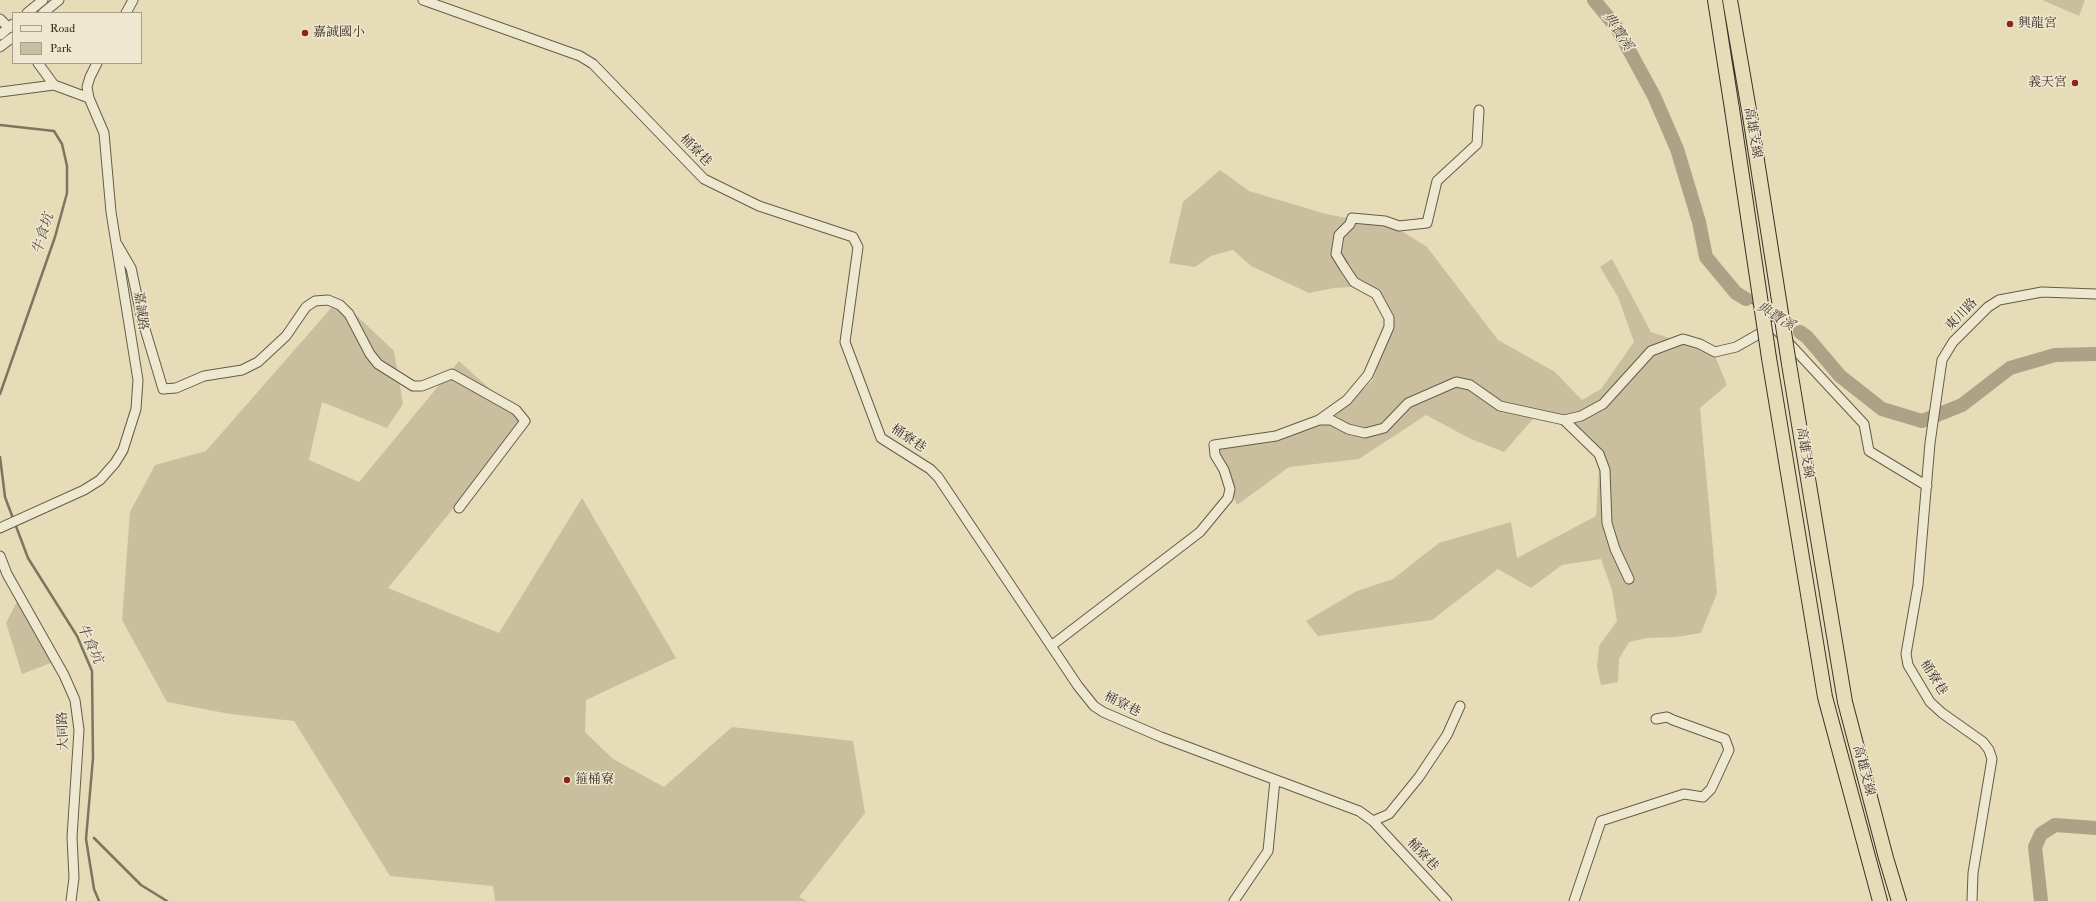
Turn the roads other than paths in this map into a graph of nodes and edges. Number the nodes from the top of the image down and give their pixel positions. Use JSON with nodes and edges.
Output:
{"nodes":[{"id":1,"x":43,"y":0,"type":"edge"},
{"id":2,"x":59,"y":0,"type":"edge"},
{"id":3,"x":133,"y":0,"type":"edge"},
{"id":4,"x":423,"y":0,"type":"edge"},
{"id":5,"x":1715,"y":0,"type":"edge"},
{"id":6,"x":1730,"y":0,"type":"edge"},
{"id":7,"x":28,"y":12,"type":"edge"},
{"id":8,"x":44,"y":12,"type":"edge"},
{"id":9,"x":127,"y":12,"type":"edge"},
{"id":10,"x":0,"y":18,"type":"edge"},
{"id":11,"x":11,"y":26,"type":"edge"},
{"id":12,"x":0,"y":35,"type":"edge"},
{"id":13,"x":12,"y":38,"type":"edge"},
{"id":14,"x":0,"y":47,"type":"edge"},
{"id":15,"x":39,"y":64,"type":"edge"},
{"id":16,"x":96,"y":64,"type":"edge"},
{"id":17,"x":54,"y":85,"type":"junction"},
{"id":18,"x":0,"y":92,"type":"edge"},
{"id":19,"x":89,"y":98,"type":"junction"},
{"id":20,"x":1479,"y":110,"type":"dead end"},
{"id":21,"x":117,"y":244,"type":"junction"},
{"id":22,"x":2096,"y":294,"type":"edge"},
{"id":23,"x":1318,"y":420,"type":"junction"},
{"id":24,"x":1564,"y":420,"type":"junction"},
{"id":25,"x":1930,"y":443,"type":"joint"},
{"id":26,"x":1927,"y":486,"type":"junction"},
{"id":27,"x":459,"y":508,"type":"dead end"},
{"id":28,"x":1,"y":527,"type":"edge"},
{"id":29,"x":0,"y":556,"type":"edge"},
{"id":30,"x":1629,"y":579,"type":"dead end"},
{"id":31,"x":1051,"y":646,"type":"junction"},
{"id":32,"x":1460,"y":706,"type":"dead end"},
{"id":33,"x":1656,"y":719,"type":"dead end"},
{"id":34,"x":1275,"y":780,"type":"junction"},
{"id":35,"x":1373,"y":821,"type":"junction"},
{"id":36,"x":71,"y":901,"type":"edge"},
{"id":37,"x":1234,"y":901,"type":"edge"},
{"id":38,"x":1447,"y":901,"type":"edge"},
{"id":39,"x":1574,"y":901,"type":"edge"},
{"id":40,"x":1880,"y":901,"type":"edge"},
{"id":41,"x":1899,"y":901,"type":"edge"},
{"id":42,"x":1972,"y":901,"type":"edge"}],
"edges":[{"from":1,"to":7,"type":"street"},
{"from":2,"to":8,"type":"street"},
{"from":3,"to":9,"type":"street"},
{"from":4,"to":31,"type":"street","name":"桶寮巷"},
{"from":5,"to":40,"type":"highway","name":"高雄支線","bridge":true},
{"from":6,"to":41,"type":"highway","name":"高雄支線","bridge":true},
{"from":10,"to":11,"type":"street"},
{"from":11,"to":12,"type":"street"},
{"from":13,"to":14,"type":"street"},
{"from":15,"to":17,"type":"street"},
{"from":16,"to":19,"type":"street","name":"嘉誠路"},
{"from":17,"to":18,"type":"street"},
{"from":17,"to":19,"type":"street"},
{"from":19,"to":21,"type":"street","name":"嘉誠路"},
{"from":20,"to":23,"type":"street"},
{"from":21,"to":27,"type":"street"},
{"from":21,"to":28,"type":"street","name":"嘉誠路"},
{"from":22,"to":25,"type":"street","name":"東川路"},
{"from":23,"to":24,"type":"street"},
{"from":23,"to":31,"type":"street"},
{"from":24,"to":26,"type":"street"},
{"from":24,"to":30,"type":"street"},
{"from":25,"to":26,"type":"street","name":"桶寮巷"},
{"from":26,"to":42,"type":"street","name":"桶寮巷"},
{"from":29,"to":36,"type":"street","name":"大同路"},
{"from":31,"to":34,"type":"street","name":"桶寮巷"},
{"from":32,"to":35,"type":"street"},
{"from":33,"to":39,"type":"street"},
{"from":34,"to":35,"type":"street","name":"桶寮巷"},
{"from":34,"to":37,"type":"street"},
{"from":35,"to":38,"type":"street","name":"桶寮巷"}]}
